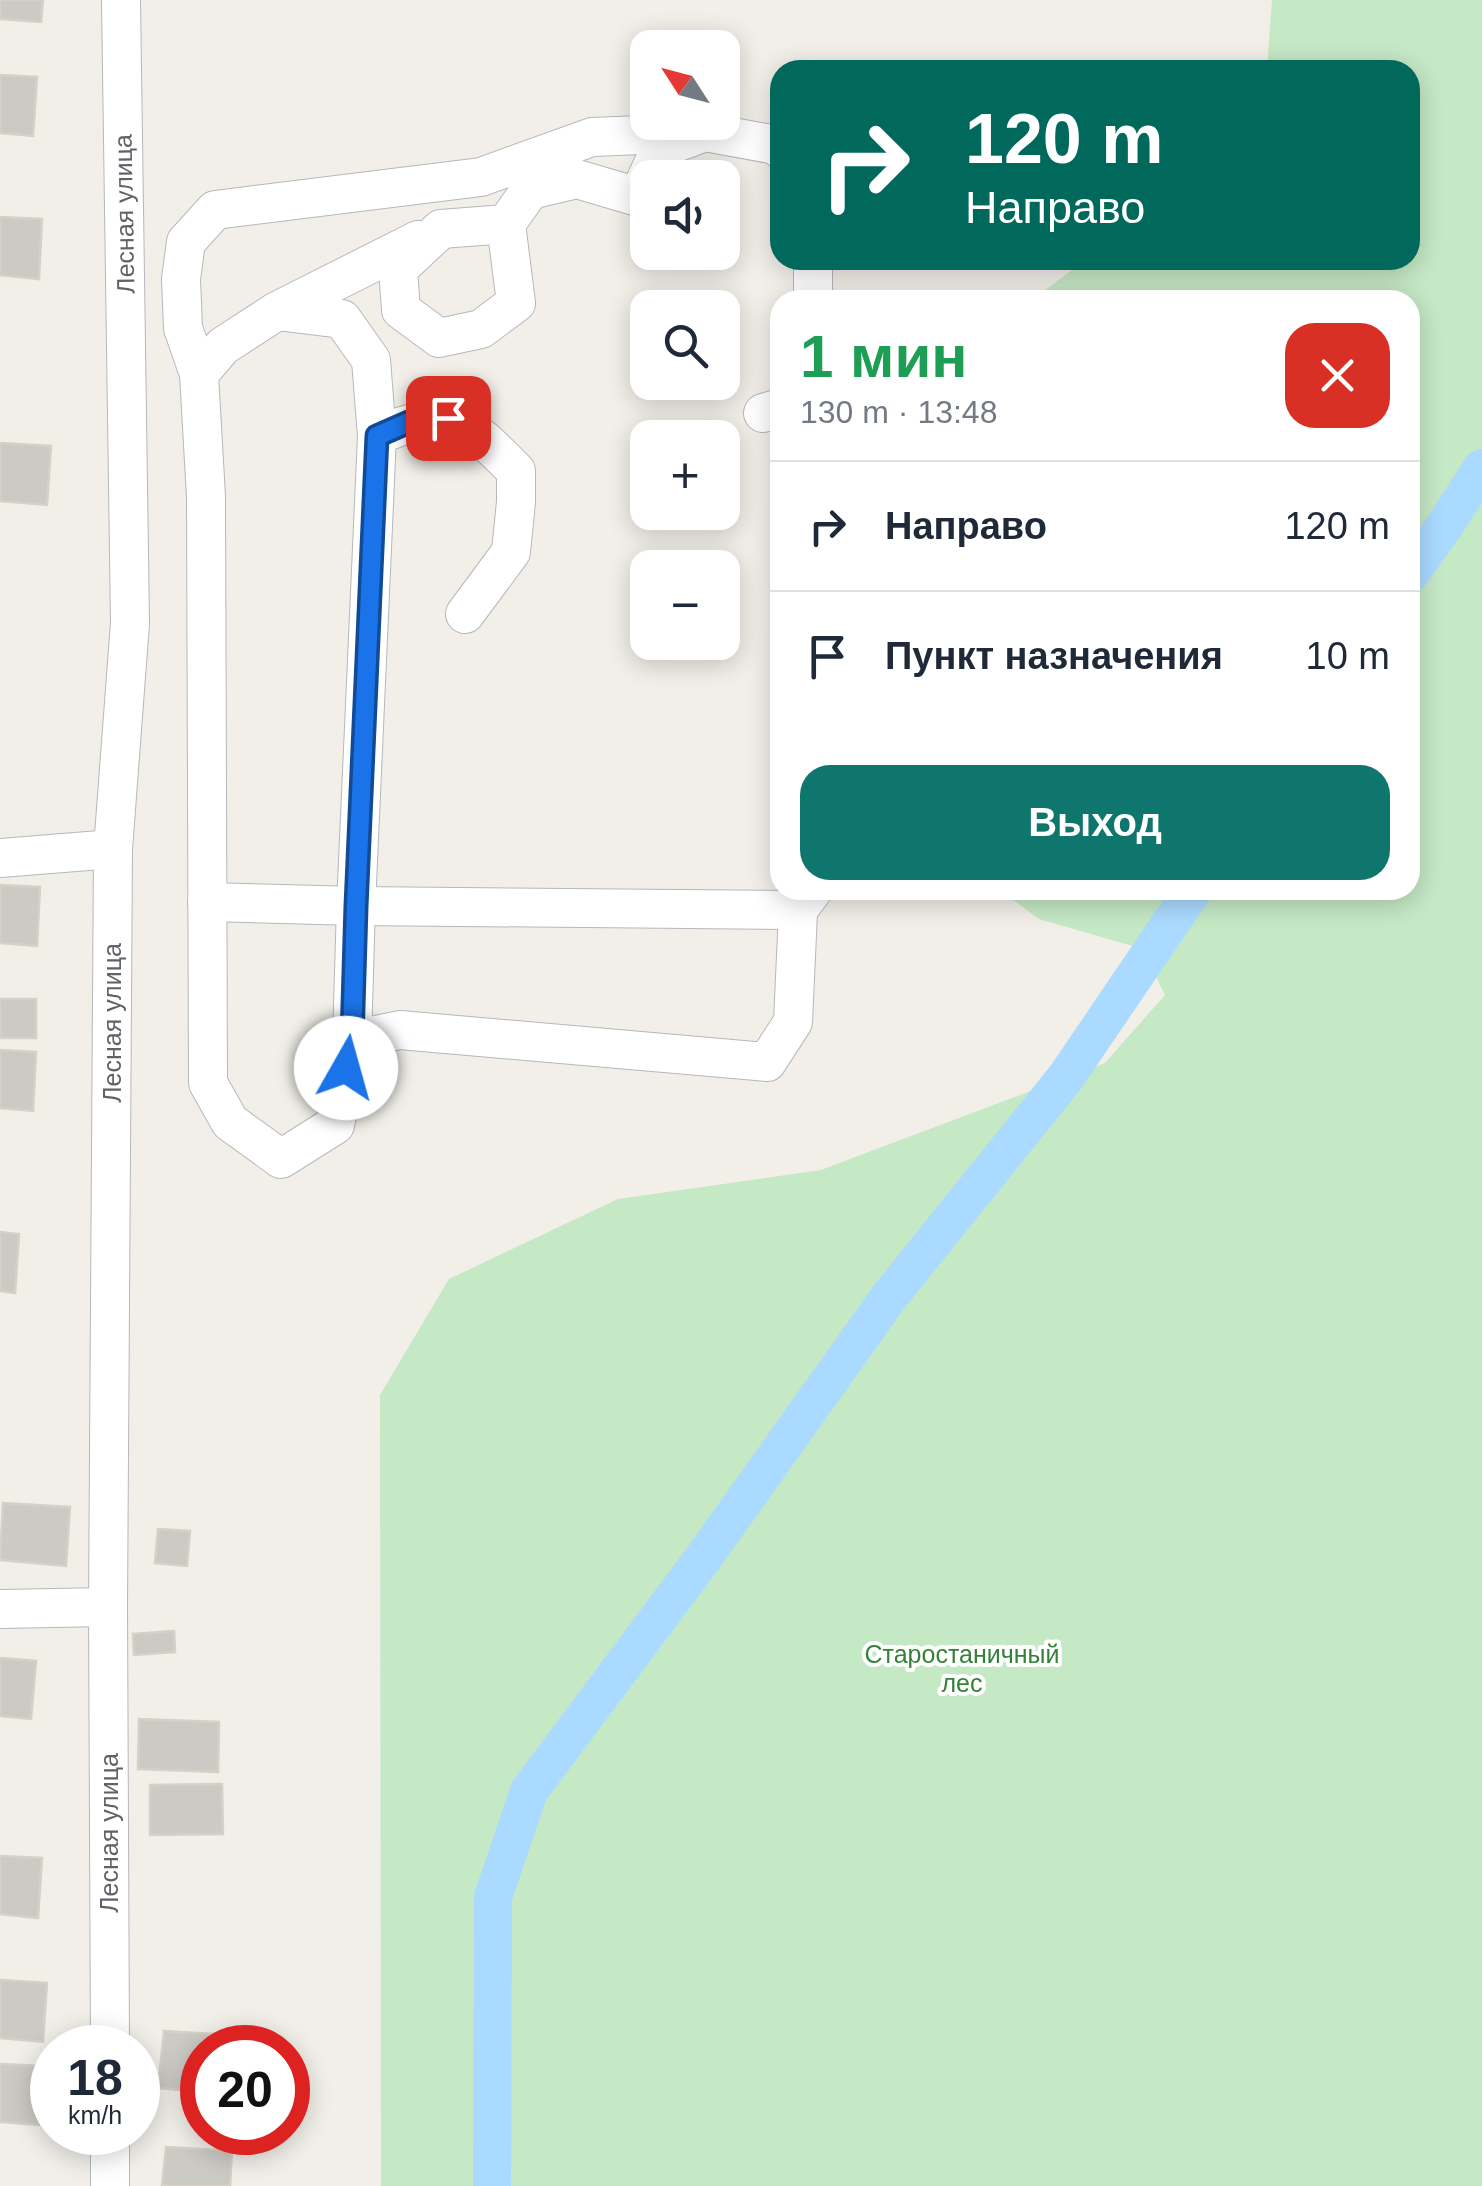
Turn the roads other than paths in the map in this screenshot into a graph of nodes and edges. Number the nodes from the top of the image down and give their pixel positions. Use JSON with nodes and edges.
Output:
{"nodes":[{"id":1,"x":120,"y":0,"type":"edge"},
{"id":2,"x":630,"y":135,"type":"edge"},
{"id":3,"x":740,"y":138,"type":"edge"},
{"id":4,"x":683,"y":140,"type":"edge"},
{"id":5,"x":770,"y":144,"type":"edge"},
{"id":6,"x":506,"y":224,"type":"junction"},
{"id":7,"x":441,"y":229,"type":"junction"},
{"id":8,"x":277,"y":311,"type":"junction"},
{"id":9,"x":199,"y":374,"type":"junction"},
{"id":10,"x":377,"y":436,"type":"junction"},
{"id":11,"x":465,"y":614,"type":"dead end"},
{"id":12,"x":113,"y":849,"type":"junction"},
{"id":13,"x":0,"y":858,"type":"edge"},
{"id":14,"x":770,"y":898,"type":"edge"},
{"id":15,"x":803,"y":900,"type":"edge"},
{"id":16,"x":206,"y":902,"type":"junction"},
{"id":17,"x":356,"y":906,"type":"junction"},
{"id":18,"x":352,"y":1040,"type":"junction"},
{"id":19,"x":108,"y":1607,"type":"junction"},
{"id":20,"x":0,"y":1609,"type":"edge"},
{"id":21,"x":110,"y":2025,"type":"edge"},
{"id":22,"x":110,"y":2155,"type":"edge"},
{"id":23,"x":110,"y":2186,"type":"edge"}],
"edges":[{"from":1,"to":12,"type":"street","name":"Лесная улица"},
{"from":2,"to":9,"type":"street"},
{"from":3,"to":5,"type":"street"},
{"from":4,"to":6,"type":"street"},
{"from":6,"to":7,"type":"street"},
{"from":6,"to":7,"type":"street"},
{"from":7,"to":8,"type":"street"},
{"from":8,"to":9,"type":"street"},
{"from":8,"to":10,"type":"street"},
{"from":9,"to":16,"type":"street"},
{"from":10,"to":11,"type":"street"},
{"from":10,"to":17,"type":"street"},
{"from":12,"to":13,"type":"street"},
{"from":12,"to":19,"type":"street","name":"Лесная улица"},
{"from":14,"to":17,"type":"street"},
{"from":15,"to":18,"type":"street"},
{"from":16,"to":17,"type":"street"},
{"from":16,"to":18,"type":"street"},
{"from":17,"to":18,"type":"street"},
{"from":19,"to":20,"type":"street"},
{"from":19,"to":21,"type":"street","name":"Лесная улица"},
{"from":22,"to":23,"type":"street"}]}
